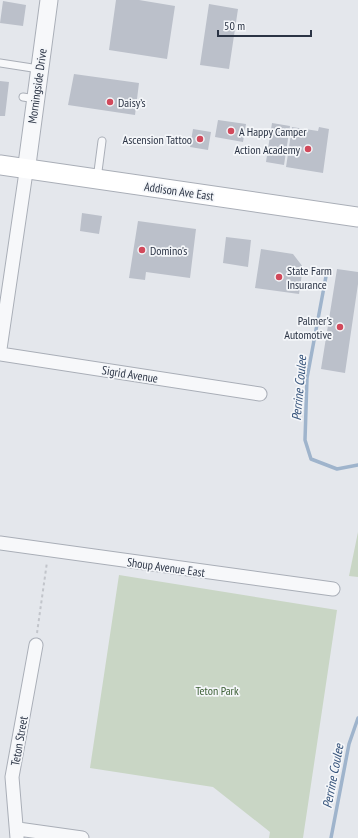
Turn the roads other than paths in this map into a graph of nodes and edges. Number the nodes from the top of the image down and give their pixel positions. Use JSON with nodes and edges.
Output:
{"nodes":[{"id":1,"x":49,"y":0,"type":"edge"},
{"id":2,"x":0,"y":63,"type":"edge"},
{"id":3,"x":40,"y":69,"type":"junction"},
{"id":4,"x":102,"y":141,"type":"dead end"},
{"id":5,"x":0,"y":165,"type":"edge"},
{"id":6,"x":26,"y":170,"type":"junction"},
{"id":7,"x":97,"y":179,"type":"junction"},
{"id":8,"x":358,"y":217,"type":"edge"},
{"id":9,"x":0,"y":349,"type":"edge"},
{"id":10,"x":0,"y":354,"type":"edge"},
{"id":11,"x":260,"y":394,"type":"dead end"},
{"id":12,"x":0,"y":543,"type":"edge"},
{"id":13,"x":333,"y":589,"type":"dead end"},
{"id":14,"x":36,"y":645,"type":"road end"},
{"id":15,"x":17,"y":833,"type":"edge"},
{"id":16,"x":82,"y":838,"type":"edge"}],
"edges":[{"from":1,"to":3,"type":"street","name":"Morningside Drive"},
{"from":2,"to":3,"type":"lane"},
{"from":3,"to":6,"type":"street","name":"Morningside Drive"},
{"from":4,"to":7,"type":"lane"},
{"from":5,"to":6,"type":"main road","name":"Addison Ave East"},
{"from":6,"to":7,"type":"main road","name":"Addison Ave East"},
{"from":6,"to":9,"type":"street"},
{"from":7,"to":8,"type":"main road","name":"Addison Ave East"},
{"from":10,"to":11,"type":"street","name":"Sigrid Avenue"},
{"from":12,"to":13,"type":"street","name":"Shoup Avenue East"},
{"from":14,"to":15,"type":"street","name":"Teton Street"},
{"from":15,"to":16,"type":"street"}]}
